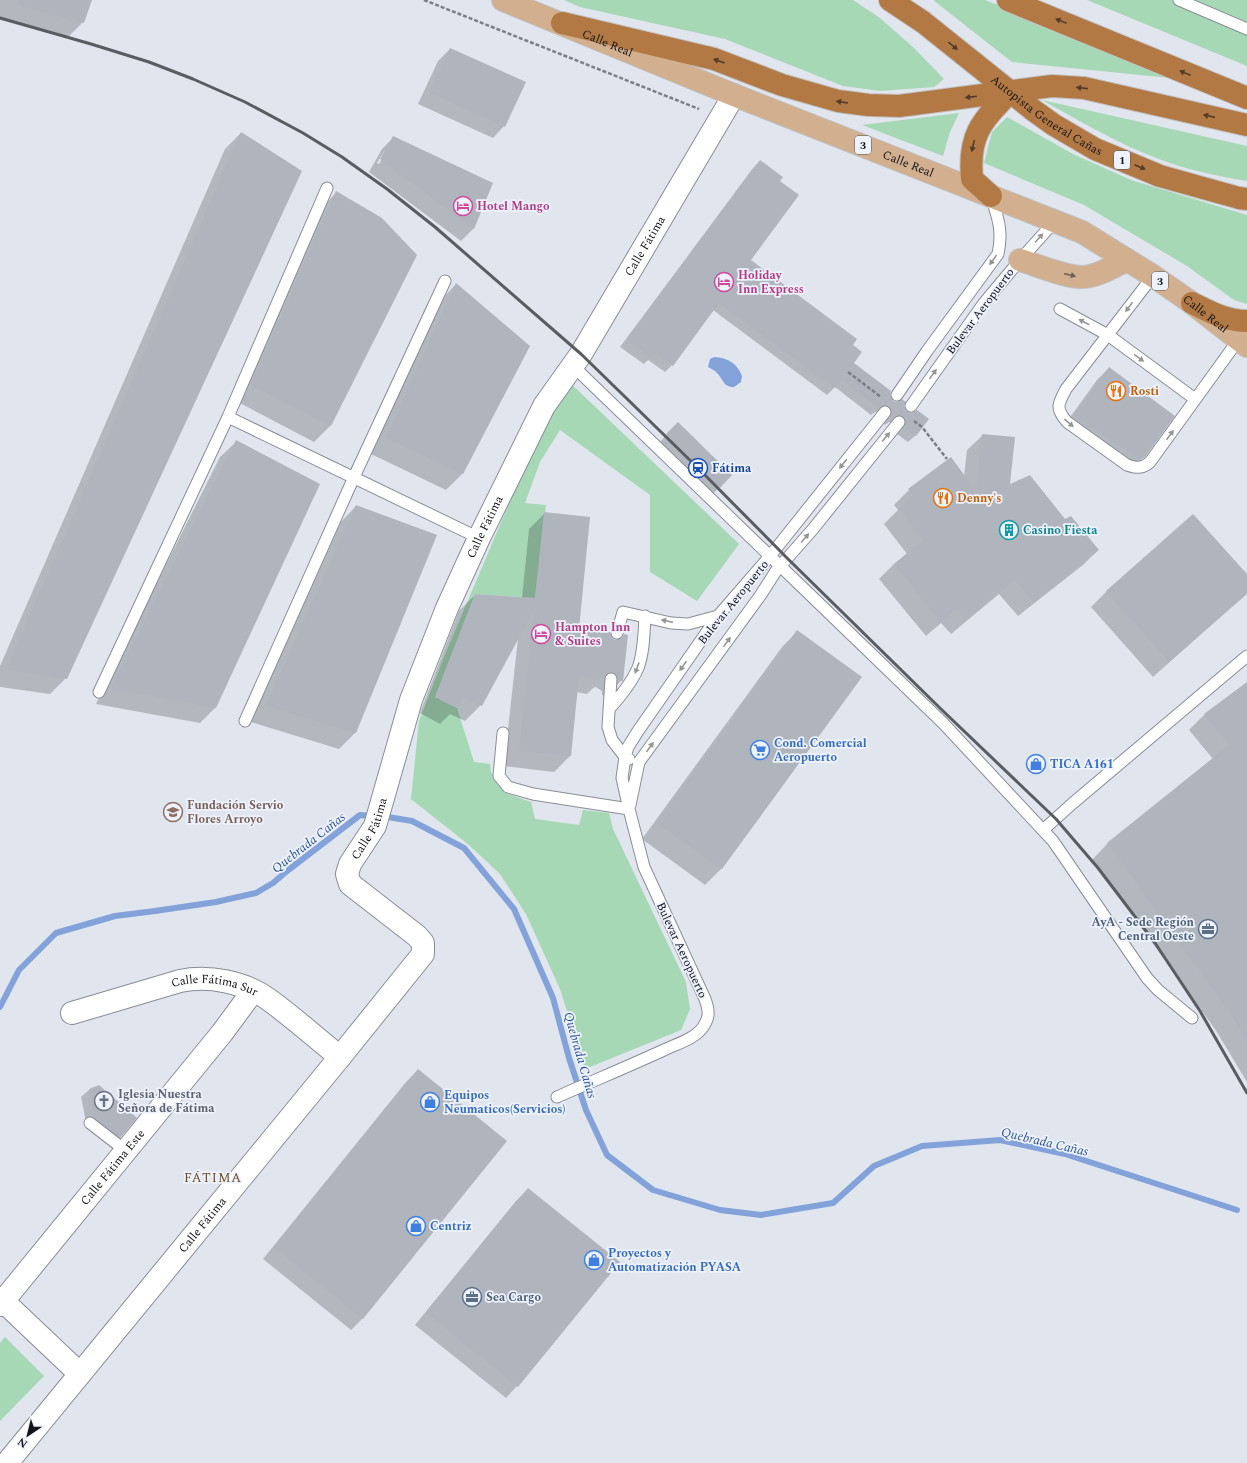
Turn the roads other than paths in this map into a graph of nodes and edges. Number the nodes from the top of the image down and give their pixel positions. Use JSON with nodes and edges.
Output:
{"nodes":[{"id":1,"x":503,"y":0,"type":"edge"},
{"id":2,"x":890,"y":0,"type":"edge"},
{"id":3,"x":1008,"y":0,"type":"edge"},
{"id":4,"x":1179,"y":0,"type":"edge"},
{"id":5,"x":562,"y":23,"type":"junction"},
{"id":6,"x":1247,"y":29,"type":"edge"},
{"id":7,"x":1010,"y":92,"type":"junction"},
{"id":8,"x":734,"y":95,"type":"junction"},
{"id":9,"x":1247,"y":98,"type":"edge"},
{"id":10,"x":1247,"y":125,"type":"edge"},
{"id":11,"x":327,"y":188,"type":"dead end"},
{"id":12,"x":991,"y":196,"type":"junction"},
{"id":13,"x":1247,"y":199,"type":"edge"},
{"id":14,"x":1055,"y":221,"type":"junction"},
{"id":15,"x":1020,"y":260,"type":"junction"},
{"id":16,"x":1128,"y":260,"type":"junction"},
{"id":17,"x":1153,"y":276,"type":"junction"},
{"id":18,"x":445,"y":281,"type":"dead end"},
{"id":19,"x":969,"y":293,"type":"junction"},
{"id":20,"x":984,"y":303,"type":"junction"},
{"id":21,"x":1192,"y":303,"type":"joint"},
{"id":22,"x":1060,"y":309,"type":"dead end"},
{"id":23,"x":1108,"y":335,"type":"junction"},
{"id":24,"x":1244,"y":335,"type":"edge"},
{"id":25,"x":573,"y":366,"type":"junction"},
{"id":26,"x":897,"y":395,"type":"dead end"},
{"id":27,"x":1195,"y":399,"type":"junction"},
{"id":28,"x":911,"y":406,"type":"dead end"},
{"id":29,"x":885,"y":412,"type":"dead end"},
{"id":30,"x":228,"y":417,"type":"junction"},
{"id":31,"x":899,"y":422,"type":"dead end"},
{"id":32,"x":354,"y":478,"type":"junction"},
{"id":33,"x":479,"y":538,"type":"junction"},
{"id":34,"x":770,"y":556,"type":"junction"},
{"id":35,"x":780,"y":566,"type":"junction"},
{"id":36,"x":645,"y":616,"type":"junction"},
{"id":37,"x":718,"y":616,"type":"junction"},
{"id":38,"x":617,"y":633,"type":"dead end"},
{"id":39,"x":1247,"y":656,"type":"edge"},
{"id":40,"x":611,"y":679,"type":"dead end"},
{"id":41,"x":99,"y":692,"type":"dead end"},
{"id":42,"x":609,"y":709,"type":"junction"},
{"id":43,"x":245,"y":720,"type":"dead end"},
{"id":44,"x":503,"y":732,"type":"dead end"},
{"id":45,"x":625,"y":757,"type":"junction"},
{"id":46,"x":639,"y":762,"type":"junction"},
{"id":47,"x":629,"y":809,"type":"junction"},
{"id":48,"x":1043,"y":830,"type":"junction"},
{"id":49,"x":253,"y":991,"type":"junction"},
{"id":50,"x":72,"y":1013,"type":"dead end"},
{"id":51,"x":1192,"y":1018,"type":"dead end"},
{"id":52,"x":340,"y":1057,"type":"junction"},
{"id":53,"x":557,"y":1096,"type":"dead end"},
{"id":54,"x":90,"y":1123,"type":"dead end"},
{"id":55,"x":126,"y":1151,"type":"junction"},
{"id":56,"x":2,"y":1303,"type":"edge"},
{"id":57,"x":80,"y":1374,"type":"junction"},
{"id":58,"x":7,"y":1463,"type":"edge"}],
"edges":[{"from":1,"to":5,"type":"main road","name":"Calle Real","number":"3"},
{"from":2,"to":7,"type":"highway","name":"Autopista General Cañas","number":"1","one_way":true},
{"from":9,"to":3,"type":"highway","one_way":true},
{"from":4,"to":6,"type":"lane"},
{"from":7,"to":5,"type":"highway","one_way":true},
{"from":5,"to":8,"type":"main road","name":"Calle Real","number":"3"},
{"from":10,"to":7,"type":"highway","one_way":true},
{"from":7,"to":12,"type":"highway","one_way":true},
{"from":7,"to":13,"type":"highway","name":"Autopista General Cañas","number":"1","one_way":true},
{"from":8,"to":12,"type":"main road","name":"Calle Real","number":"3"},
{"from":8,"to":25,"type":"street","name":"Calle Fátima"},
{"from":11,"to":30,"type":"lane"},
{"from":12,"to":14,"type":"main road","name":"Calle Real","number":"3"},
{"from":12,"to":19,"type":"lane","name":"Bulevar Aeropuerto","one_way":true},
{"from":15,"to":14,"type":"lane","name":"Bulevar Aeropuerto","one_way":true},
{"from":14,"to":16,"type":"main road","name":"Calle Real","number":"3"},
{"from":15,"to":16,"type":"main road","one_way":true},
{"from":15,"to":20,"type":"lane","name":"Bulevar Aeropuerto"},
{"from":16,"to":17,"type":"main road","name":"Calle Real","number":"3"},
{"from":17,"to":21,"type":"main road","name":"Calle Real","number":"3"},
{"from":17,"to":23,"type":"lane","one_way":true},
{"from":18,"to":32,"type":"lane"},
{"from":19,"to":20,"type":"lane"},
{"from":19,"to":26,"type":"lane","name":"Bulevar Aeropuerto"},
{"from":28,"to":20,"type":"lane","name":"Bulevar Aeropuerto","one_way":true},
{"from":21,"to":24,"type":"highway"},
{"from":23,"to":22,"type":"lane","one_way":true},
{"from":23,"to":27,"type":"lane","one_way":true},
{"from":23,"to":27,"type":"lane","one_way":true},
{"from":24,"to":27,"type":"lane"},
{"from":25,"to":33,"type":"street","name":"Calle Fátima"},
{"from":25,"to":34,"type":"lane"},
{"from":29,"to":34,"type":"lane","name":"Bulevar Aeropuerto","one_way":true},
{"from":30,"to":32,"type":"lane"},
{"from":30,"to":41,"type":"lane"},
{"from":35,"to":31,"type":"lane","name":"Bulevar Aeropuerto","one_way":true},
{"from":32,"to":33,"type":"lane"},
{"from":32,"to":43,"type":"lane"},
{"from":33,"to":52,"type":"street","name":"Calle Fátima"},
{"from":34,"to":35,"type":"lane"},
{"from":34,"to":37,"type":"lane","name":"Bulevar Aeropuerto"},
{"from":46,"to":35,"type":"lane","name":"Bulevar Aeropuerto","one_way":true},
{"from":35,"to":48,"type":"lane"},
{"from":37,"to":36,"type":"lane","one_way":true},
{"from":36,"to":38,"type":"lane"},
{"from":36,"to":42,"type":"lane","one_way":true},
{"from":37,"to":45,"type":"lane","name":"Bulevar Aeropuerto","one_way":true},
{"from":39,"to":48,"type":"lane"},
{"from":40,"to":42,"type":"lane"},
{"from":42,"to":45,"type":"lane"},
{"from":44,"to":47,"type":"lane"},
{"from":45,"to":46,"type":"lane"},
{"from":45,"to":47,"type":"lane","name":"Bulevar Aeropuerto"},
{"from":46,"to":47,"type":"lane","name":"Bulevar Aeropuerto"},
{"from":47,"to":53,"type":"lane","name":"Bulevar Aeropuerto"},
{"from":48,"to":51,"type":"lane"},
{"from":49,"to":50,"type":"street","name":"Calle Fátima Sur"},
{"from":49,"to":52,"type":"street","name":"Calle Fátima Sur"},
{"from":49,"to":55,"type":"street","name":"Calle Fátima Este"},
{"from":52,"to":57,"type":"street","name":"Calle Fátima"},
{"from":54,"to":55,"type":"lane"},
{"from":55,"to":56,"type":"street","name":"Calle Fátima Este"},
{"from":56,"to":57,"type":"street"},
{"from":57,"to":58,"type":"street","name":"Calle Fátima"}]}
